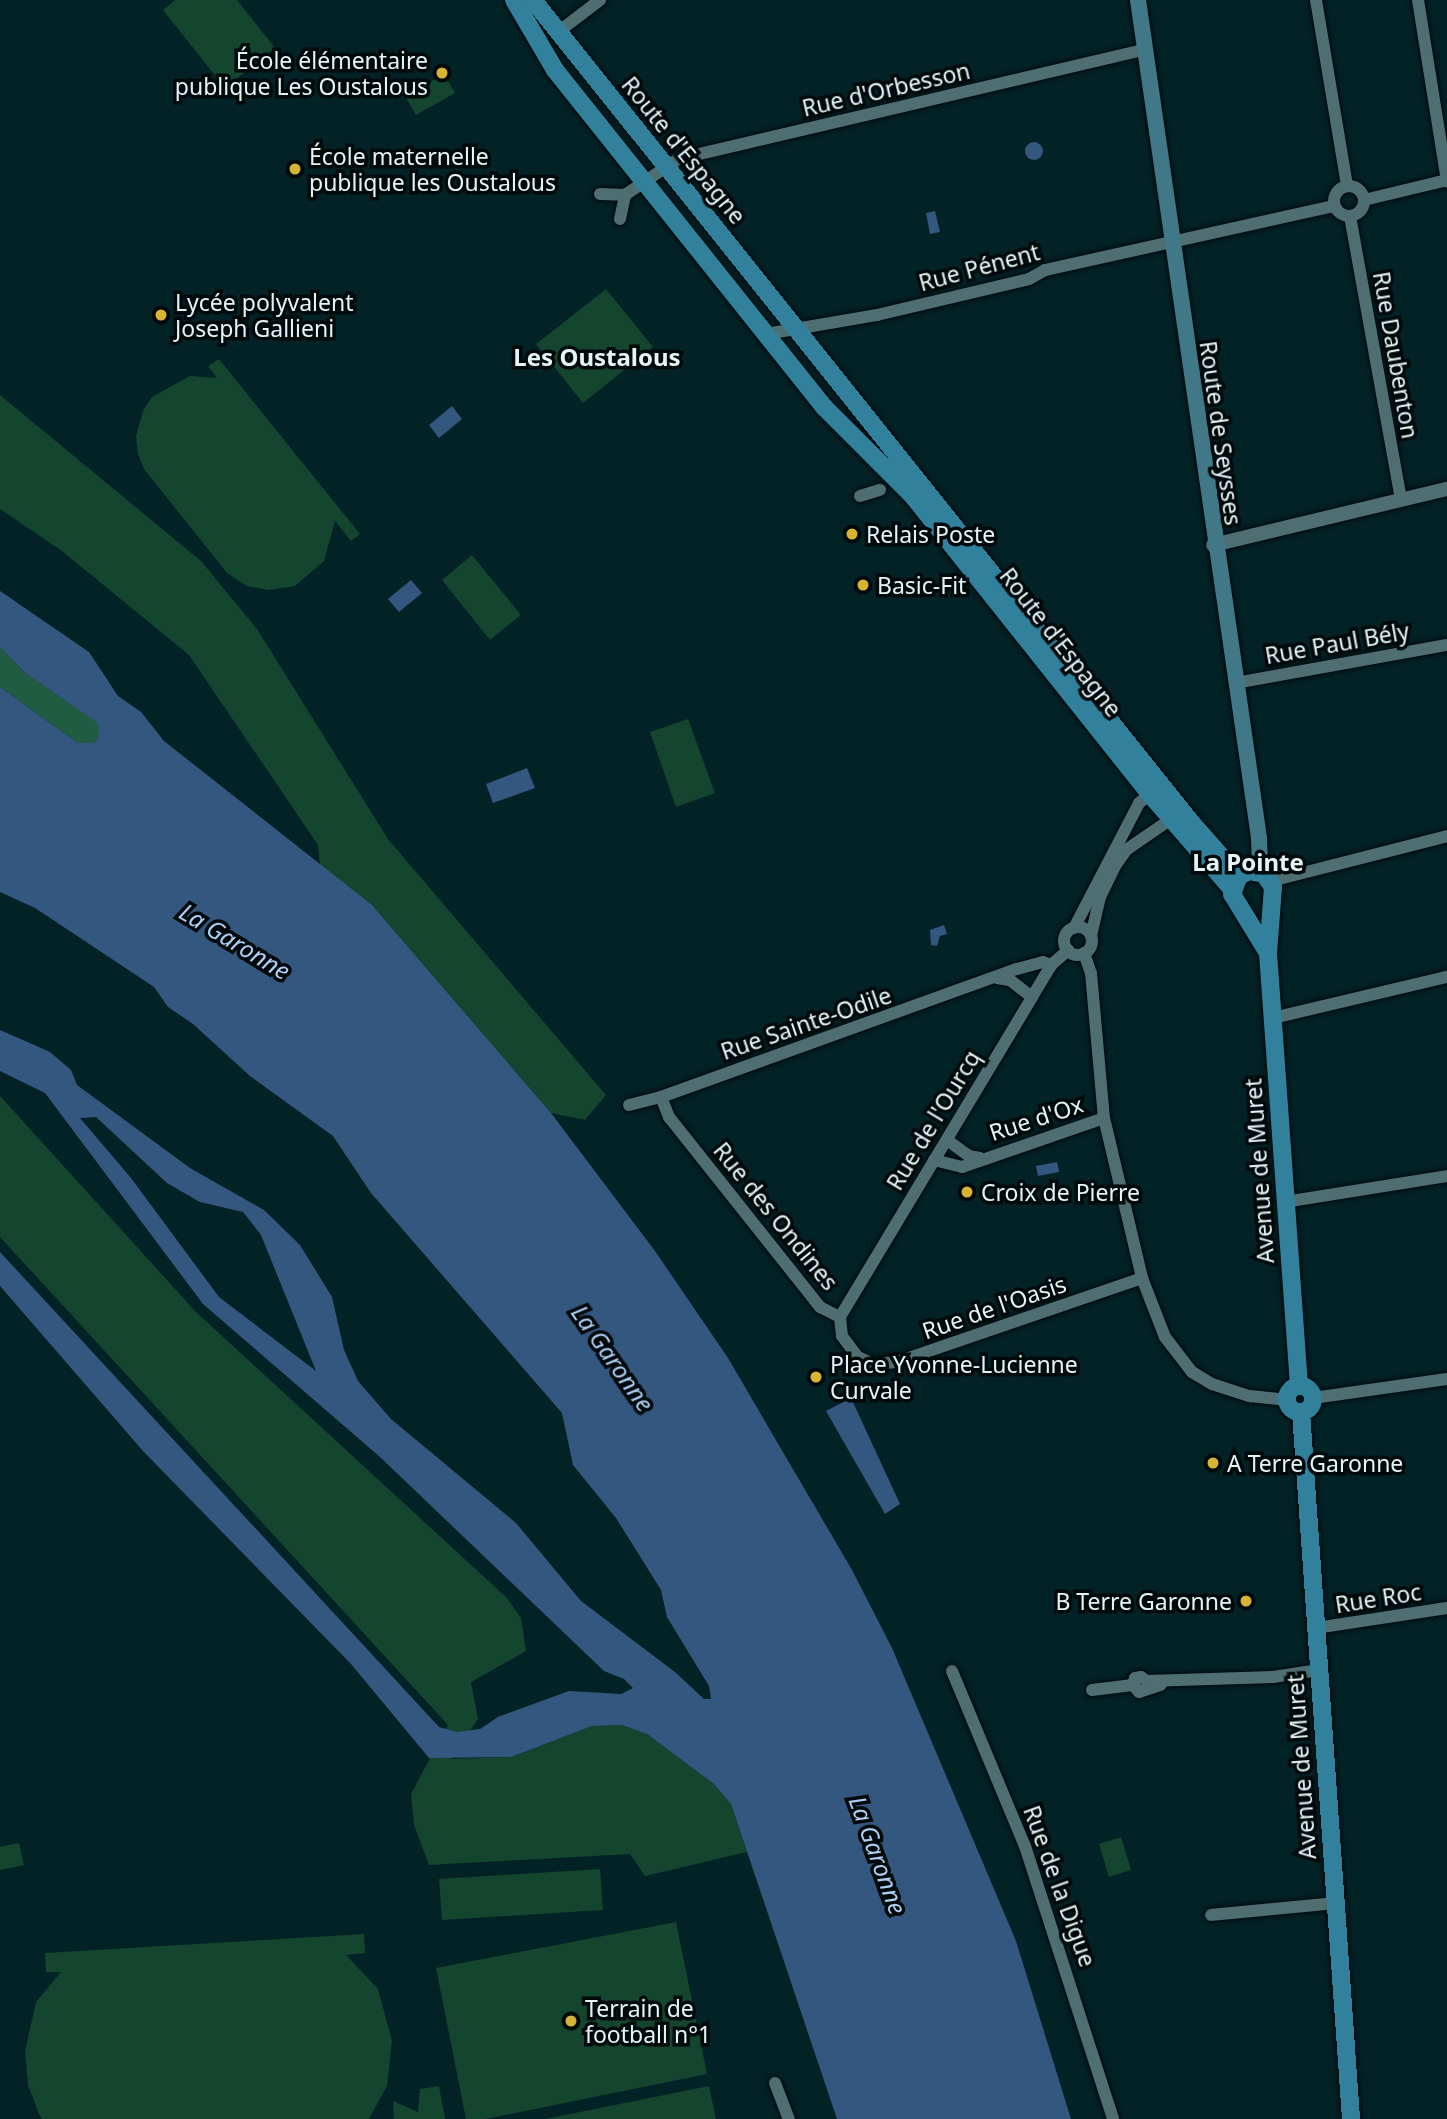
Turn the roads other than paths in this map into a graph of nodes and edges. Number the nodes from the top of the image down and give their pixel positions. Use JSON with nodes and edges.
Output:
{"nodes":[{"id":1,"x":514,"y":0,"type":"edge"},
{"id":2,"x":533,"y":0,"type":"edge"},
{"id":3,"x":600,"y":0,"type":"edge"},
{"id":4,"x":1138,"y":0,"type":"edge"},
{"id":5,"x":1316,"y":0,"type":"edge"},
{"id":6,"x":1418,"y":0,"type":"edge"},
{"id":7,"x":558,"y":32,"type":"junction"},
{"id":8,"x":1143,"y":50,"type":"junction"},
{"id":9,"x":663,"y":166,"type":"junction"},
{"id":10,"x":644,"y":180,"type":"junction"},
{"id":11,"x":1447,"y":181,"type":"edge"},
{"id":12,"x":1347,"y":186,"type":"junction"},
{"id":13,"x":600,"y":194,"type":"dead end"},
{"id":14,"x":625,"y":195,"type":"junction"},
{"id":15,"x":1364,"y":200,"type":"junction"},
{"id":16,"x":1334,"y":206,"type":"junction"},
{"id":17,"x":1350,"y":216,"type":"junction"},
{"id":18,"x":620,"y":219,"type":"dead end"},
{"id":19,"x":1171,"y":243,"type":"junction"},
{"id":20,"x":798,"y":329,"type":"junction"},
{"id":21,"x":766,"y":334,"type":"junction"},
{"id":22,"x":1447,"y":489,"type":"edge"},
{"id":23,"x":880,"y":490,"type":"dead end"},
{"id":24,"x":860,"y":496,"type":"dead end"},
{"id":25,"x":1401,"y":500,"type":"junction"},
{"id":26,"x":1213,"y":545,"type":"junction"},
{"id":27,"x":1447,"y":645,"type":"edge"},
{"id":28,"x":1235,"y":683,"type":"junction"},
{"id":29,"x":1157,"y":791,"type":"junction"},
{"id":30,"x":1177,"y":815,"type":"junction"},
{"id":31,"x":1447,"y":836,"type":"edge"},
{"id":32,"x":1258,"y":875,"type":"junction"},
{"id":33,"x":1232,"y":890,"type":"junction"},
{"id":34,"x":1269,"y":904,"type":"junction"},
{"id":35,"x":1242,"y":909,"type":"junction"},
{"id":36,"x":1074,"y":928,"type":"junction"},
{"id":37,"x":1091,"y":936,"type":"junction"},
{"id":38,"x":1068,"y":950,"type":"junction"},
{"id":39,"x":1084,"y":953,"type":"junction"},
{"id":40,"x":1268,"y":953,"type":"junction"},
{"id":41,"x":1051,"y":965,"type":"junction"},
{"id":42,"x":1447,"y":977,"type":"edge"},
{"id":43,"x":996,"y":978,"type":"junction"},
{"id":44,"x":1032,"y":997,"type":"junction"},
{"id":45,"x":1272,"y":1018,"type":"junction"},
{"id":46,"x":661,"y":1097,"type":"junction"},
{"id":47,"x":629,"y":1105,"type":"dead end"},
{"id":48,"x":1104,"y":1118,"type":"junction"},
{"id":49,"x":947,"y":1140,"type":"junction"},
{"id":50,"x":980,"y":1158,"type":"junction"},
{"id":51,"x":934,"y":1160,"type":"junction"},
{"id":52,"x":1447,"y":1176,"type":"edge"},
{"id":53,"x":1285,"y":1202,"type":"junction"},
{"id":54,"x":1143,"y":1278,"type":"junction"},
{"id":55,"x":840,"y":1317,"type":"junction"},
{"id":56,"x":859,"y":1357,"type":"joint"},
{"id":57,"x":1447,"y":1379,"type":"edge"},
{"id":58,"x":1298,"y":1385,"type":"junction"},
{"id":59,"x":1313,"y":1398,"type":"junction"},
{"id":60,"x":1286,"y":1400,"type":"junction"},
{"id":61,"x":1301,"y":1412,"type":"junction"},
{"id":62,"x":1447,"y":1608,"type":"edge"},
{"id":63,"x":1316,"y":1628,"type":"junction"},
{"id":64,"x":952,"y":1671,"type":"dead end"},
{"id":65,"x":1310,"y":1671,"type":"junction"},
{"id":66,"x":1092,"y":1690,"type":"dead end"},
{"id":67,"x":1335,"y":1903,"type":"junction"},
{"id":68,"x":1210,"y":1915,"type":"dead end"},
{"id":69,"x":775,"y":2083,"type":"dead end"},
{"id":70,"x":789,"y":2119,"type":"edge"},
{"id":71,"x":1113,"y":2119,"type":"edge"},
{"id":72,"x":1351,"y":2119,"type":"edge"}],
"edges":[{"from":1,"to":10,"type":"main road","name":"Route d'Espagne"},
{"from":2,"to":7,"type":"main road","name":"Route d'Espagne"},
{"from":3,"to":7,"type":"street"},
{"from":4,"to":8,"type":"main road","name":"Route de Seysses"},
{"from":5,"to":12,"type":"street"},
{"from":6,"to":11,"type":"street"},
{"from":7,"to":9,"type":"main road","name":"Route d'Espagne"},
{"from":8,"to":9,"type":"street","name":"Rue d'Orbesson"},
{"from":8,"to":19,"type":"main road","name":"Route de Seysses"},
{"from":9,"to":10,"type":"street","name":"Rue d'Orbesson"},
{"from":9,"to":20,"type":"main road","name":"Route d'Espagne"},
{"from":10,"to":14,"type":"street"},
{"from":10,"to":21,"type":"main road","name":"Route d'Espagne"},
{"from":11,"to":15,"type":"street"},
{"from":12,"to":15,"type":"street"},
{"from":12,"to":16,"type":"street"},
{"from":13,"to":14,"type":"street"},
{"from":14,"to":18,"type":"street"},
{"from":15,"to":17,"type":"street"},
{"from":16,"to":17,"type":"street"},
{"from":16,"to":19,"type":"street","name":"Rue Pénent"},
{"from":17,"to":25,"type":"street","name":"Rue Daubenton"},
{"from":19,"to":20,"type":"street","name":"Rue Pénent"},
{"from":19,"to":26,"type":"main road","name":"Route de Seysses"},
{"from":20,"to":21,"type":"street"},
{"from":20,"to":29,"type":"main road","name":"Route d'Espagne"},
{"from":21,"to":29,"type":"main road","name":"Route d'Espagne"},
{"from":22,"to":25,"type":"street"},
{"from":23,"to":24,"type":"street"},
{"from":25,"to":26,"type":"street"},
{"from":26,"to":28,"type":"main road","name":"Route de Seysses"},
{"from":27,"to":28,"type":"street","name":"Rue Paul Bély"},
{"from":28,"to":32,"type":"main road","name":"Route de Seysses"},
{"from":29,"to":30,"type":"main road","name":"Route d'Espagne"},
{"from":29,"to":36,"type":"street"},
{"from":30,"to":32,"type":"main road","name":"Route d'Espagne"},
{"from":30,"to":33,"type":"main road","name":"Route d'Espagne"},
{"from":30,"to":37,"type":"street"},
{"from":31,"to":32,"type":"street"},
{"from":32,"to":33,"type":"main road"},
{"from":32,"to":34,"type":"main road"},
{"from":33,"to":35,"type":"main road"},
{"from":34,"to":35,"type":"main road"},
{"from":34,"to":40,"type":"main road","name":"Avenue de Muret"},
{"from":35,"to":40,"type":"main road","name":"Avenue de Muret"},
{"from":36,"to":37,"type":"street"},
{"from":36,"to":38,"type":"street"},
{"from":37,"to":39,"type":"street"},
{"from":38,"to":39,"type":"street"},
{"from":38,"to":41,"type":"street","name":"Rue de l'Ourcq"},
{"from":39,"to":48,"type":"street"},
{"from":40,"to":45,"type":"main road","name":"Avenue de Muret"},
{"from":41,"to":43,"type":"street","name":"Rue Sainte-Odile"},
{"from":41,"to":44,"type":"street","name":"Rue de l'Ourcq"},
{"from":42,"to":45,"type":"street"},
{"from":43,"to":44,"type":"street"},
{"from":43,"to":46,"type":"street","name":"Rue Sainte-Odile"},
{"from":44,"to":49,"type":"street","name":"Rue de l'Ourcq"},
{"from":45,"to":53,"type":"main road","name":"Avenue de Muret"},
{"from":46,"to":47,"type":"street","name":"Rue Sainte-Odile"},
{"from":46,"to":55,"type":"street","name":"Rue des Ondines"},
{"from":48,"to":50,"type":"street","name":"Rue d'Ox"},
{"from":48,"to":54,"type":"street"},
{"from":49,"to":50,"type":"street","name":"Rue d'Ox"},
{"from":49,"to":51,"type":"street","name":"Rue de l'Ourcq"},
{"from":50,"to":51,"type":"street","name":"Rue d'Ox"},
{"from":51,"to":55,"type":"street","name":"Rue de l'Ourcq"},
{"from":52,"to":53,"type":"street"},
{"from":53,"to":58,"type":"main road","name":"Avenue de Muret"},
{"from":54,"to":56,"type":"street","name":"Rue de l'Oasis"},
{"from":54,"to":60,"type":"street"},
{"from":55,"to":56,"type":"street","name":"Rue des Ondines"},
{"from":57,"to":59,"type":"street"},
{"from":58,"to":59,"type":"main road"},
{"from":58,"to":60,"type":"main road"},
{"from":59,"to":61,"type":"main road"},
{"from":60,"to":61,"type":"main road"},
{"from":61,"to":63,"type":"main road","name":"Avenue de Muret"},
{"from":62,"to":63,"type":"street","name":"Rue Roc"},
{"from":63,"to":65,"type":"main road","name":"Avenue de Muret"},
{"from":64,"to":71,"type":"street","name":"Rue de la Digue"},
{"from":65,"to":66,"type":"street"},
{"from":65,"to":67,"type":"main road","name":"Avenue de Muret"},
{"from":67,"to":68,"type":"street"},
{"from":67,"to":72,"type":"main road","name":"Avenue de Muret"},
{"from":69,"to":70,"type":"street"}]}
